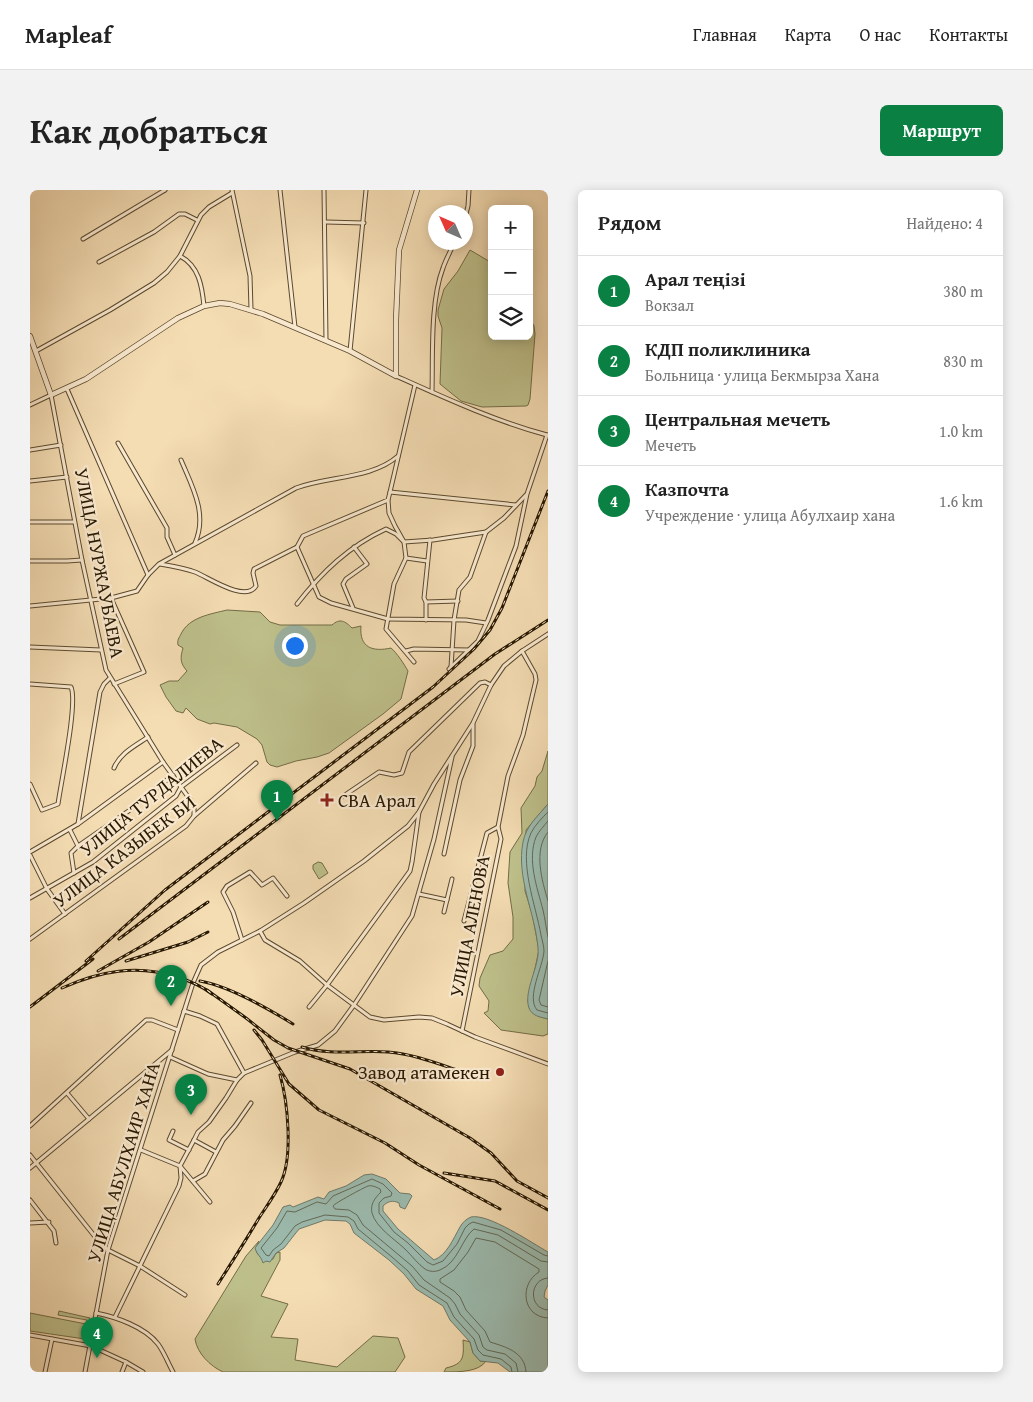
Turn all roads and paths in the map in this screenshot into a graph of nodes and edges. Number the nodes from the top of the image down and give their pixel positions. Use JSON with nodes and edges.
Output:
{"nodes":[{"id":1,"x":165,"y":190,"type":"edge"},
{"id":2,"x":280,"y":190,"type":"edge"},
{"id":3,"x":324,"y":190,"type":"edge"},
{"id":4,"x":366,"y":190,"type":"edge"},
{"id":5,"x":417,"y":190,"type":"edge"},
{"id":6,"x":469,"y":190,"type":"edge"},
{"id":7,"x":232,"y":191,"type":"edge"},
{"id":8,"x":468,"y":205,"type":"edge"},
{"id":9,"x":197,"y":220,"type":"junction"},
{"id":10,"x":326,"y":222,"type":"junction"},
{"id":11,"x":364,"y":223,"type":"junction"},
{"id":12,"x":83,"y":239,"type":"dead end"},
{"id":13,"x":450,"y":250,"type":"edge"},
{"id":14,"x":180,"y":256,"type":"junction"},
{"id":15,"x":99,"y":262,"type":"dead end"},
{"id":16,"x":204,"y":306,"type":"junction"},
{"id":17,"x":251,"y":309,"type":"junction"},
{"id":18,"x":295,"y":327,"type":"junction"},
{"id":19,"x":30,"y":336,"type":"edge"},
{"id":20,"x":326,"y":340,"type":"junction"},
{"id":21,"x":36,"y":351,"type":"junction"},
{"id":22,"x":350,"y":351,"type":"junction"},
{"id":23,"x":396,"y":376,"type":"junction"},
{"id":24,"x":415,"y":384,"type":"junction"},
{"id":25,"x":67,"y":389,"type":"junction"},
{"id":26,"x":432,"y":392,"type":"junction"},
{"id":27,"x":51,"y":395,"type":"junction"},
{"id":28,"x":30,"y":405,"type":"edge"},
{"id":29,"x":547,"y":435,"type":"edge"},
{"id":30,"x":118,"y":443,"type":"dead end"},
{"id":31,"x":61,"y":445,"type":"junction"},
{"id":32,"x":30,"y":450,"type":"edge"},
{"id":33,"x":398,"y":456,"type":"junction"},
{"id":34,"x":181,"y":460,"type":"dead end"},
{"id":35,"x":67,"y":477,"type":"junction"},
{"id":36,"x":30,"y":481,"type":"edge"},
{"id":37,"x":390,"y":492,"type":"junction"},
{"id":38,"x":527,"y":494,"type":"junction"},
{"id":39,"x":388,"y":500,"type":"junction"},
{"id":40,"x":516,"y":505,"type":"junction"},
{"id":41,"x":30,"y":522,"type":"edge"},
{"id":42,"x":75,"y":522,"type":"junction"},
{"id":43,"x":486,"y":532,"type":"junction"},
{"id":44,"x":430,"y":540,"type":"junction"},
{"id":45,"x":404,"y":542,"type":"junction"},
{"id":46,"x":195,"y":543,"type":"junction"},
{"id":47,"x":354,"y":547,"type":"junction"},
{"id":48,"x":297,"y":548,"type":"junction"},
{"id":49,"x":175,"y":555,"type":"junction"},
{"id":50,"x":406,"y":558,"type":"junction"},
{"id":51,"x":82,"y":560,"type":"junction"},
{"id":52,"x":30,"y":561,"type":"edge"},
{"id":53,"x":426,"y":561,"type":"junction"},
{"id":54,"x":159,"y":564,"type":"junction"},
{"id":55,"x":148,"y":574,"type":"junction"},
{"id":56,"x":312,"y":584,"type":"junction"},
{"id":57,"x":111,"y":598,"type":"junction"},
{"id":58,"x":90,"y":600,"type":"junction"},
{"id":59,"x":458,"y":601,"type":"junction"},
{"id":60,"x":426,"y":602,"type":"junction"},
{"id":61,"x":297,"y":604,"type":"dead end"},
{"id":62,"x":30,"y":606,"type":"edge"},
{"id":63,"x":354,"y":608,"type":"junction"},
{"id":64,"x":388,"y":619,"type":"junction"},
{"id":65,"x":426,"y":620,"type":"junction"},
{"id":66,"x":454,"y":620,"type":"junction"},
{"id":67,"x":486,"y":623,"type":"junction"},
{"id":68,"x":548,"y":634,"type":"edge"},
{"id":69,"x":30,"y":647,"type":"edge"},
{"id":70,"x":452,"y":649,"type":"junction"},
{"id":71,"x":100,"y":650,"type":"junction"},
{"id":72,"x":469,"y":650,"type":"junction"},
{"id":73,"x":406,"y":651,"type":"junction"},
{"id":74,"x":522,"y":651,"type":"junction"},
{"id":75,"x":414,"y":662,"type":"dead end"},
{"id":76,"x":110,"y":678,"type":"junction"},
{"id":77,"x":30,"y":684,"type":"edge"},
{"id":78,"x":114,"y":684,"type":"junction"},
{"id":79,"x":490,"y":685,"type":"junction"},
{"id":80,"x":473,"y":723,"type":"junction"},
{"id":81,"x":148,"y":737,"type":"junction"},
{"id":82,"x":237,"y":745,"type":"dead end"},
{"id":83,"x":452,"y":754,"type":"junction"},
{"id":84,"x":163,"y":762,"type":"junction"},
{"id":85,"x":256,"y":763,"type":"dead end"},
{"id":86,"x":114,"y":768,"type":"dead end"},
{"id":87,"x":173,"y":776,"type":"junction"},
{"id":88,"x":30,"y":784,"type":"edge"},
{"id":89,"x":181,"y":787,"type":"junction"},
{"id":90,"x":342,"y":797,"type":"dead end"},
{"id":91,"x":419,"y":812,"type":"junction"},
{"id":92,"x":194,"y":816,"type":"junction"},
{"id":93,"x":78,"y":824,"type":"junction"},
{"id":94,"x":498,"y":827,"type":"junction"},
{"id":95,"x":70,"y":830,"type":"junction"},
{"id":96,"x":78,"y":846,"type":"junction"},
{"id":97,"x":30,"y":854,"type":"edge"},
{"id":98,"x":444,"y":854,"type":"dead end"},
{"id":99,"x":74,"y":873,"type":"junction"},
{"id":100,"x":452,"y":879,"type":"dead end"},
{"id":101,"x":48,"y":888,"type":"junction"},
{"id":102,"x":419,"y":894,"type":"junction"},
{"id":103,"x":287,"y":896,"type":"dead end"},
{"id":104,"x":30,"y":898,"type":"edge"},
{"id":105,"x":447,"y":900,"type":"junction"},
{"id":106,"x":444,"y":912,"type":"dead end"},
{"id":107,"x":65,"y":914,"type":"junction"},
{"id":108,"x":464,"y":921,"type":"dead end"},
{"id":109,"x":260,"y":931,"type":"junction"},
{"id":110,"x":30,"y":940,"type":"edge"},
{"id":111,"x":242,"y":940,"type":"junction"},
{"id":112,"x":327,"y":985,"type":"junction"},
{"id":113,"x":354,"y":1005,"type":"junction"},
{"id":114,"x":309,"y":1008,"type":"dead end"},
{"id":115,"x":184,"y":1011,"type":"junction"},
{"id":116,"x":178,"y":1030,"type":"junction"},
{"id":117,"x":462,"y":1031,"type":"junction"},
{"id":118,"x":172,"y":1050,"type":"junction"},
{"id":119,"x":170,"y":1057,"type":"junction"},
{"id":120,"x":548,"y":1064,"type":"edge"},
{"id":121,"x":244,"y":1073,"type":"junction"},
{"id":122,"x":237,"y":1080,"type":"junction"},
{"id":123,"x":67,"y":1093,"type":"junction"},
{"id":124,"x":250,"y":1103,"type":"dead end"},
{"id":125,"x":90,"y":1119,"type":"junction"},
{"id":126,"x":30,"y":1126,"type":"edge"},
{"id":127,"x":173,"y":1131,"type":"dead end"},
{"id":128,"x":194,"y":1140,"type":"junction"},
{"id":129,"x":141,"y":1150,"type":"junction"},
{"id":130,"x":189,"y":1150,"type":"junction"},
{"id":131,"x":216,"y":1152,"type":"junction"},
{"id":132,"x":30,"y":1155,"type":"edge"},
{"id":133,"x":36,"y":1162,"type":"junction"},
{"id":134,"x":180,"y":1166,"type":"junction"},
{"id":135,"x":30,"y":1168,"type":"edge"},
{"id":136,"x":193,"y":1181,"type":"junction"},
{"id":137,"x":30,"y":1200,"type":"edge"},
{"id":138,"x":210,"y":1202,"type":"dead end"},
{"id":139,"x":49,"y":1222,"type":"junction"},
{"id":140,"x":30,"y":1223,"type":"edge"},
{"id":141,"x":56,"y":1243,"type":"dead end"},
{"id":142,"x":108,"y":1250,"type":"junction"},
{"id":143,"x":140,"y":1266,"type":"junction"},
{"id":144,"x":185,"y":1295,"type":"dead end"},
{"id":145,"x":96,"y":1313,"type":"junction"},
{"id":146,"x":115,"y":1317,"type":"junction"},
{"id":147,"x":30,"y":1336,"type":"edge"},
{"id":148,"x":52,"y":1339,"type":"junction"},
{"id":149,"x":91,"y":1346,"type":"junction"},
{"id":150,"x":126,"y":1362,"type":"junction"},
{"id":151,"x":45,"y":1372,"type":"edge"},
{"id":152,"x":85,"y":1372,"type":"edge"},
{"id":153,"x":122,"y":1372,"type":"edge"},
{"id":154,"x":143,"y":1372,"type":"edge"},
{"id":155,"x":173,"y":1372,"type":"edge"}],
"edges":[{"from":1,"to":12,"type":"street"},
{"from":2,"to":18,"type":"street"},
{"from":3,"to":10,"type":"street"},
{"from":4,"to":11,"type":"street"},
{"from":5,"to":23,"type":"street"},
{"from":6,"to":8,"type":"street"},
{"from":7,"to":9,"type":"street"},
{"from":7,"to":17,"type":"street"},
{"from":9,"to":14,"type":"street"},
{"from":9,"to":15,"type":"street"},
{"from":10,"to":11,"type":"street"},
{"from":10,"to":20,"type":"street"},
{"from":11,"to":22,"type":"street"},
{"from":13,"to":26,"type":"street"},
{"from":14,"to":16,"type":"street"},
{"from":14,"to":21,"type":"street"},
{"from":16,"to":17,"type":"street"},
{"from":16,"to":25,"type":"street"},
{"from":17,"to":18,"type":"street"},
{"from":18,"to":20,"type":"street"},
{"from":19,"to":21,"type":"street","name":"УЛИЦА НУРЖАУБАЕВА"},
{"from":20,"to":22,"type":"street"},
{"from":21,"to":27,"type":"street","name":"УЛИЦА НУРЖАУБАЕВА"},
{"from":22,"to":23,"type":"street"},
{"from":23,"to":24,"type":"street"},
{"from":24,"to":26,"type":"street"},
{"from":24,"to":33,"type":"street"},
{"from":25,"to":27,"type":"street"},
{"from":25,"to":55,"type":"street"},
{"from":26,"to":29,"type":"street"},
{"from":27,"to":28,"type":"street"},
{"from":27,"to":31,"type":"street","name":"УЛИЦА НУРЖАУБАЕВА"},
{"from":29,"to":38,"type":"street"},
{"from":30,"to":49,"type":"street"},
{"from":31,"to":32,"type":"street"},
{"from":31,"to":35,"type":"street","name":"УЛИЦА НУРЖАУБАЕВА"},
{"from":33,"to":37,"type":"street"},
{"from":33,"to":46,"type":"street"},
{"from":34,"to":46,"type":"street"},
{"from":35,"to":36,"type":"street"},
{"from":35,"to":42,"type":"street","name":"УЛИЦА НУРЖАУБАЕВА"},
{"from":37,"to":39,"type":"street"},
{"from":37,"to":40,"type":"street"},
{"from":38,"to":40,"type":"street"},
{"from":38,"to":67,"type":"street"},
{"from":39,"to":45,"type":"street"},
{"from":39,"to":48,"type":"street"},
{"from":40,"to":43,"type":"street"},
{"from":41,"to":42,"type":"street"},
{"from":42,"to":51,"type":"street","name":"УЛИЦА НУРЖАУБАЕВА"},
{"from":43,"to":44,"type":"street"},
{"from":43,"to":59,"type":"street"},
{"from":44,"to":45,"type":"street"},
{"from":44,"to":53,"type":"street"},
{"from":45,"to":47,"type":"street"},
{"from":45,"to":50,"type":"street"},
{"from":46,"to":49,"type":"street"},
{"from":47,"to":56,"type":"street"},
{"from":47,"to":63,"type":"street"},
{"from":48,"to":54,"type":"street"},
{"from":48,"to":56,"type":"street"},
{"from":49,"to":54,"type":"street"},
{"from":50,"to":53,"type":"street"},
{"from":50,"to":64,"type":"street"},
{"from":51,"to":52,"type":"street"},
{"from":51,"to":58,"type":"street","name":"УЛИЦА НУРЖАУБАЕВА"},
{"from":53,"to":60,"type":"street"},
{"from":54,"to":55,"type":"street"},
{"from":55,"to":57,"type":"street"},
{"from":56,"to":61,"type":"street"},
{"from":56,"to":63,"type":"street"},
{"from":57,"to":58,"type":"street"},
{"from":57,"to":78,"type":"street"},
{"from":58,"to":62,"type":"street"},
{"from":58,"to":71,"type":"street","name":"УЛИЦА НУРЖАУБАЕВА"},
{"from":59,"to":60,"type":"street"},
{"from":59,"to":66,"type":"street"},
{"from":60,"to":65,"type":"street"},
{"from":63,"to":64,"type":"street"},
{"from":64,"to":65,"type":"street"},
{"from":64,"to":73,"type":"street"},
{"from":65,"to":66,"type":"street"},
{"from":66,"to":67,"type":"street"},
{"from":66,"to":70,"type":"street"},
{"from":67,"to":72,"type":"street"},
{"from":68,"to":74,"type":"street"},
{"from":69,"to":71,"type":"street"},
{"from":70,"to":72,"type":"street"},
{"from":70,"to":72,"type":"street"},
{"from":70,"to":73,"type":"street"},
{"from":71,"to":76,"type":"street","name":"УЛИЦА НУРЖАУБАЕВА"},
{"from":73,"to":75,"type":"street"},
{"from":74,"to":79,"type":"street"},
{"from":74,"to":94,"type":"street","name":"УЛИЦА АЛЕНОВА"},
{"from":76,"to":78,"type":"street"},
{"from":76,"to":93,"type":"street","name":"УЛИЦА НУРЖАУБАЕВА"},
{"from":77,"to":88,"type":"street"},
{"from":78,"to":81,"type":"street"},
{"from":79,"to":80,"type":"street"},
{"from":79,"to":90,"type":"street"},
{"from":80,"to":83,"type":"street"},
{"from":80,"to":98,"type":"street"},
{"from":81,"to":84,"type":"street"},
{"from":81,"to":86,"type":"street"},
{"from":82,"to":89,"type":"street","name":"УЛИЦА ТУРДАЛИЕВА"},
{"from":83,"to":91,"type":"street"},
{"from":83,"to":102,"type":"street"},
{"from":84,"to":87,"type":"street"},
{"from":84,"to":93,"type":"street"},
{"from":85,"to":92,"type":"street","name":"УЛИЦА КАЗЫБЕК БИ"},
{"from":87,"to":89,"type":"street"},
{"from":87,"to":96,"type":"street"},
{"from":89,"to":92,"type":"street"},
{"from":89,"to":99,"type":"street","name":"УЛИЦА ТУРДАЛИЕВА"},
{"from":91,"to":109,"type":"street","name":"УЛИЦА АБУЛХАИР ХАНА"},
{"from":91,"to":112,"type":"street"},
{"from":92,"to":107,"type":"street","name":"УЛИЦА КАЗЫБЕК БИ"},
{"from":93,"to":95,"type":"street"},
{"from":94,"to":108,"type":"street","name":"УЛИЦА АЛЕНОВА"},
{"from":94,"to":117,"type":"street","name":"УЛИЦА АЛЕНОВА"},
{"from":95,"to":96,"type":"street"},
{"from":95,"to":97,"type":"street"},
{"from":96,"to":99,"type":"street"},
{"from":97,"to":101,"type":"street"},
{"from":99,"to":101,"type":"street","name":"УЛИЦА ТУРДАЛИЕВА"},
{"from":100,"to":105,"type":"street"},
{"from":101,"to":104,"type":"street","name":"УЛИЦА ТУРДАЛИЕВА"},
{"from":101,"to":107,"type":"street"},
{"from":102,"to":105,"type":"street"},
{"from":102,"to":113,"type":"street"},
{"from":103,"to":111,"type":"street"},
{"from":105,"to":106,"type":"street"},
{"from":107,"to":110,"type":"street","name":"УЛИЦА КАЗЫБЕК БИ"},
{"from":109,"to":111,"type":"street","name":"УЛИЦА АБУЛХАИР ХАНА"},
{"from":109,"to":112,"type":"street"},
{"from":111,"to":115,"type":"street","name":"УЛИЦА АБУЛХАИР ХАНА"},
{"from":112,"to":113,"type":"street"},
{"from":112,"to":114,"type":"street"},
{"from":113,"to":117,"type":"street"},
{"from":113,"to":121,"type":"street"},
{"from":115,"to":116,"type":"street","name":"УЛИЦА АБУЛХАИР ХАНА"},
{"from":115,"to":121,"type":"street"},
{"from":116,"to":118,"type":"street","name":"УЛИЦА АБУЛХАИР ХАНА"},
{"from":116,"to":123,"type":"street"},
{"from":117,"to":120,"type":"street"},
{"from":118,"to":119,"type":"street","name":"УЛИЦА АБУЛХАИР ХАНА"},
{"from":118,"to":125,"type":"street"},
{"from":119,"to":122,"type":"street"},
{"from":119,"to":129,"type":"street","name":"УЛИЦА АБУЛХАИР ХАНА"},
{"from":121,"to":122,"type":"street"},
{"from":122,"to":128,"type":"street"},
{"from":123,"to":125,"type":"street"},
{"from":123,"to":126,"type":"street"},
{"from":124,"to":131,"type":"street"},
{"from":125,"to":133,"type":"street"},
{"from":127,"to":130,"type":"street"},
{"from":128,"to":130,"type":"street"},
{"from":128,"to":131,"type":"street"},
{"from":129,"to":134,"type":"street"},
{"from":129,"to":142,"type":"street","name":"УЛИЦА АБУЛХАИР ХАНА"},
{"from":130,"to":134,"type":"street"},
{"from":131,"to":136,"type":"street"},
{"from":132,"to":133,"type":"street"},
{"from":133,"to":135,"type":"street"},
{"from":133,"to":142,"type":"street"},
{"from":134,"to":136,"type":"street"},
{"from":134,"to":143,"type":"street"},
{"from":136,"to":138,"type":"street"},
{"from":137,"to":139,"type":"street"},
{"from":139,"to":140,"type":"street"},
{"from":139,"to":141,"type":"street"},
{"from":142,"to":143,"type":"street"},
{"from":142,"to":145,"type":"street","name":"УЛИЦА АБУЛХАИР ХАНА"},
{"from":143,"to":144,"type":"street"},
{"from":143,"to":146,"type":"street"},
{"from":145,"to":146,"type":"street"},
{"from":145,"to":149,"type":"street","name":"УЛИЦА АБУЛХАИР ХАНА"},
{"from":146,"to":155,"type":"street"},
{"from":147,"to":148,"type":"street"},
{"from":148,"to":149,"type":"street"},
{"from":148,"to":151,"type":"street"},
{"from":149,"to":150,"type":"street"},
{"from":149,"to":152,"type":"street","name":"УЛИЦА АБУЛХАИР ХАНА"},
{"from":150,"to":153,"type":"street"},
{"from":150,"to":154,"type":"street"}]}
